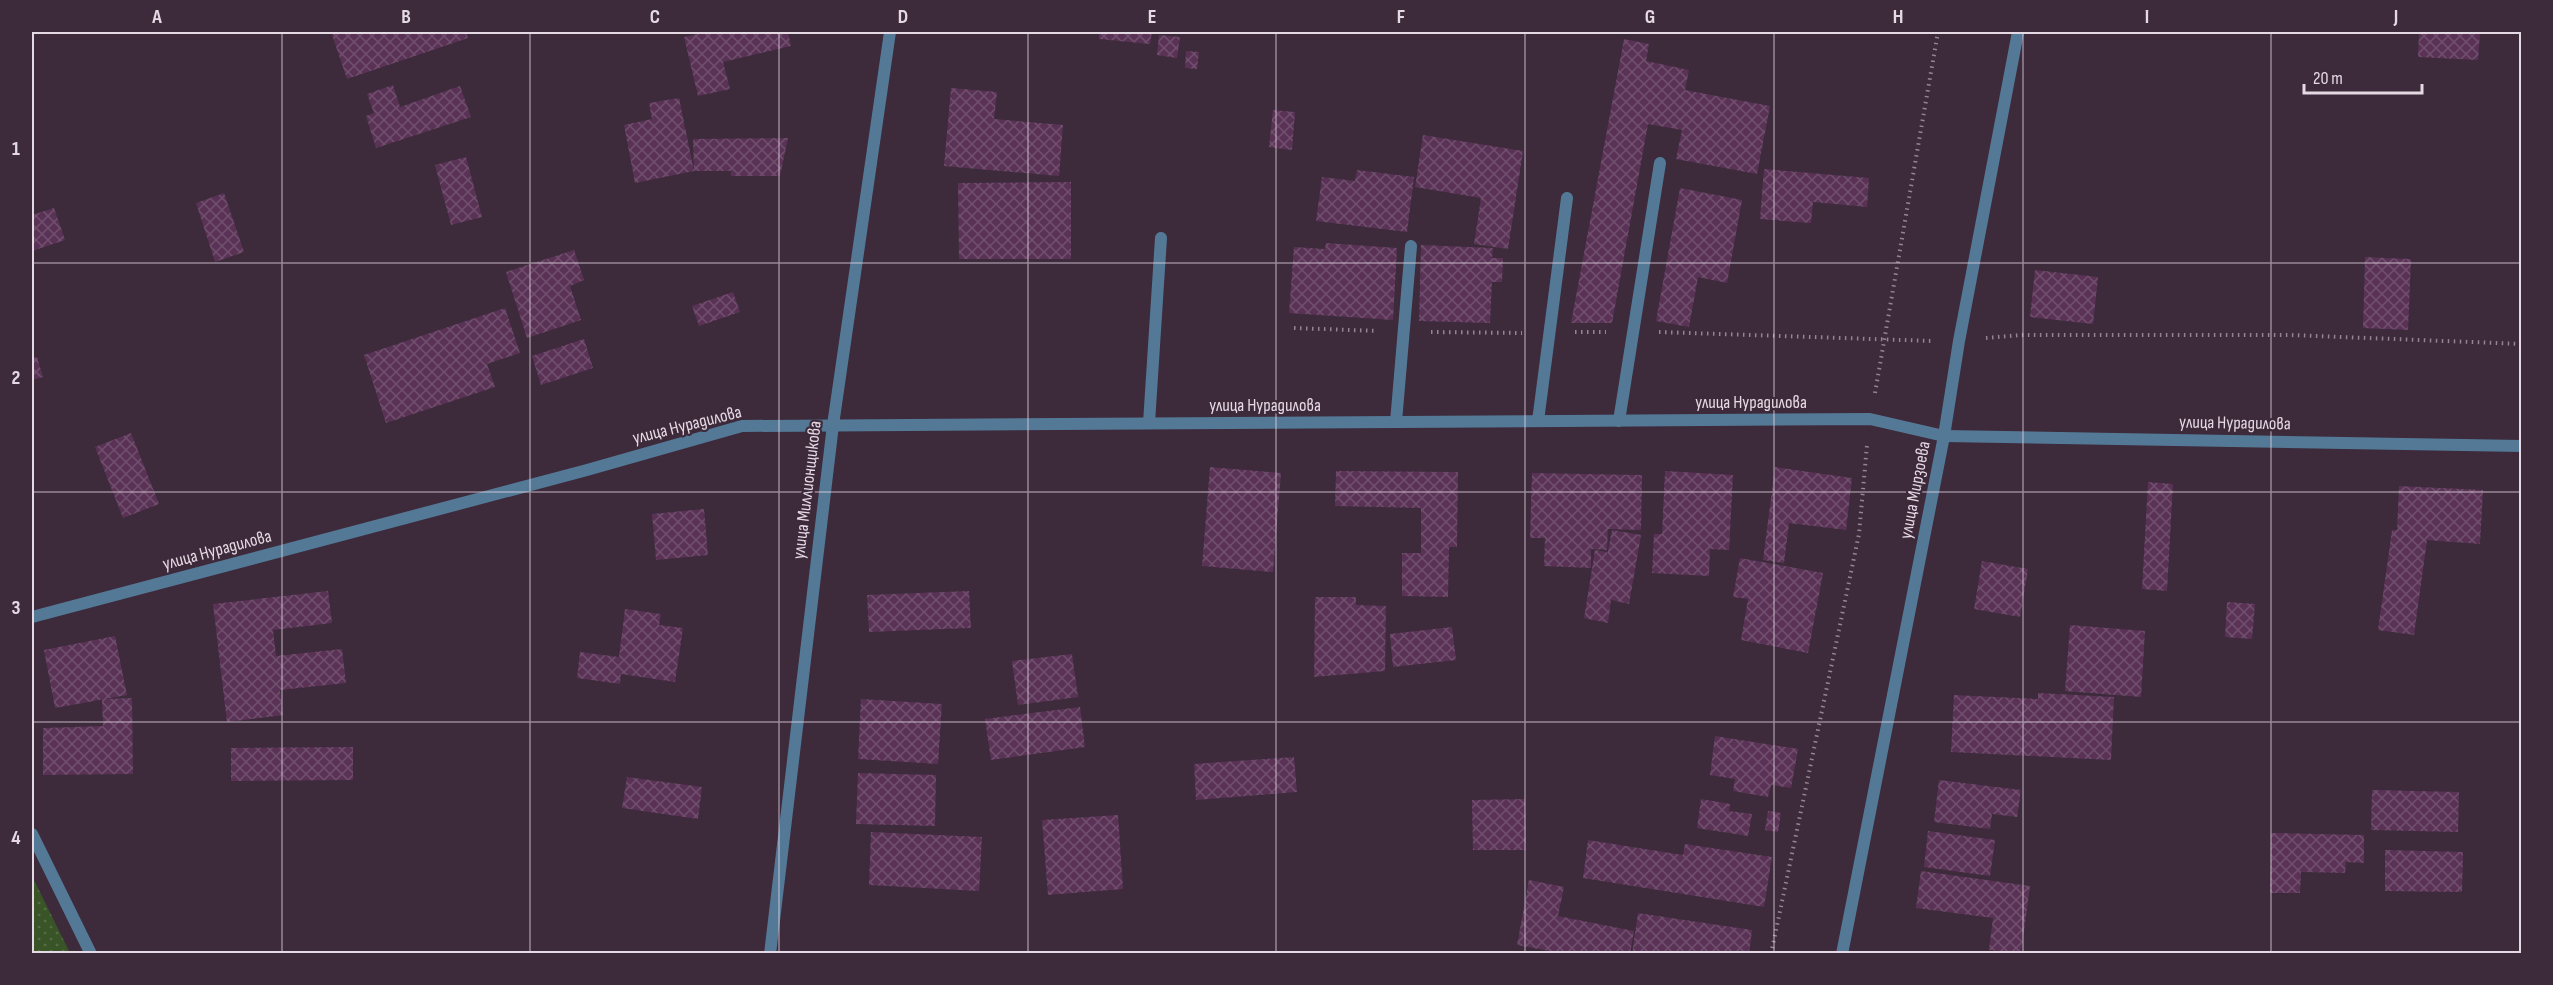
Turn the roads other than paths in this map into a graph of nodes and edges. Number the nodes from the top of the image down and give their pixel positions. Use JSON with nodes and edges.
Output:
{"nodes":[{"id":1,"x":890,"y":32,"type":"edge"},
{"id":2,"x":2018,"y":32,"type":"edge"},
{"id":3,"x":1660,"y":163,"type":"dead end"},
{"id":4,"x":1567,"y":198,"type":"dead end"},
{"id":5,"x":1161,"y":238,"type":"dead end"},
{"id":6,"x":1411,"y":246,"type":"dead end"},
{"id":7,"x":1538,"y":421,"type":"junction"},
{"id":8,"x":1618,"y":421,"type":"junction"},
{"id":9,"x":1396,"y":422,"type":"junction"},
{"id":10,"x":1149,"y":423,"type":"junction"},
{"id":11,"x":833,"y":425,"type":"junction"},
{"id":12,"x":1944,"y":436,"type":"junction"},
{"id":13,"x":2522,"y":446,"type":"edge"},
{"id":14,"x":32,"y":617,"type":"edge"},
{"id":15,"x":32,"y":834,"type":"edge"},
{"id":16,"x":91,"y":954,"type":"edge"},
{"id":17,"x":770,"y":954,"type":"edge"},
{"id":18,"x":1842,"y":954,"type":"edge"}],
"edges":[{"from":1,"to":11,"type":"street","name":"улица Миллионщикова"},
{"from":2,"to":12,"type":"street","name":"улица Мирзоева"},
{"from":3,"to":8,"type":"street"},
{"from":4,"to":7,"type":"street"},
{"from":5,"to":10,"type":"street"},
{"from":6,"to":9,"type":"street"},
{"from":7,"to":8,"type":"street","name":"улица Нурадилова"},
{"from":7,"to":9,"type":"street","name":"улица Нурадилова"},
{"from":8,"to":12,"type":"street","name":"улица Нурадилова"},
{"from":9,"to":10,"type":"street","name":"улица Нурадилова"},
{"from":10,"to":11,"type":"street","name":"улица Нурадилова"},
{"from":11,"to":14,"type":"street","name":"улица Нурадилова"},
{"from":11,"to":17,"type":"street","name":"улица Миллионщикова"},
{"from":12,"to":13,"type":"street","name":"улица Нурадилова"},
{"from":12,"to":18,"type":"street","name":"улица Мирзоева"},
{"from":15,"to":16,"type":"street"}]}
